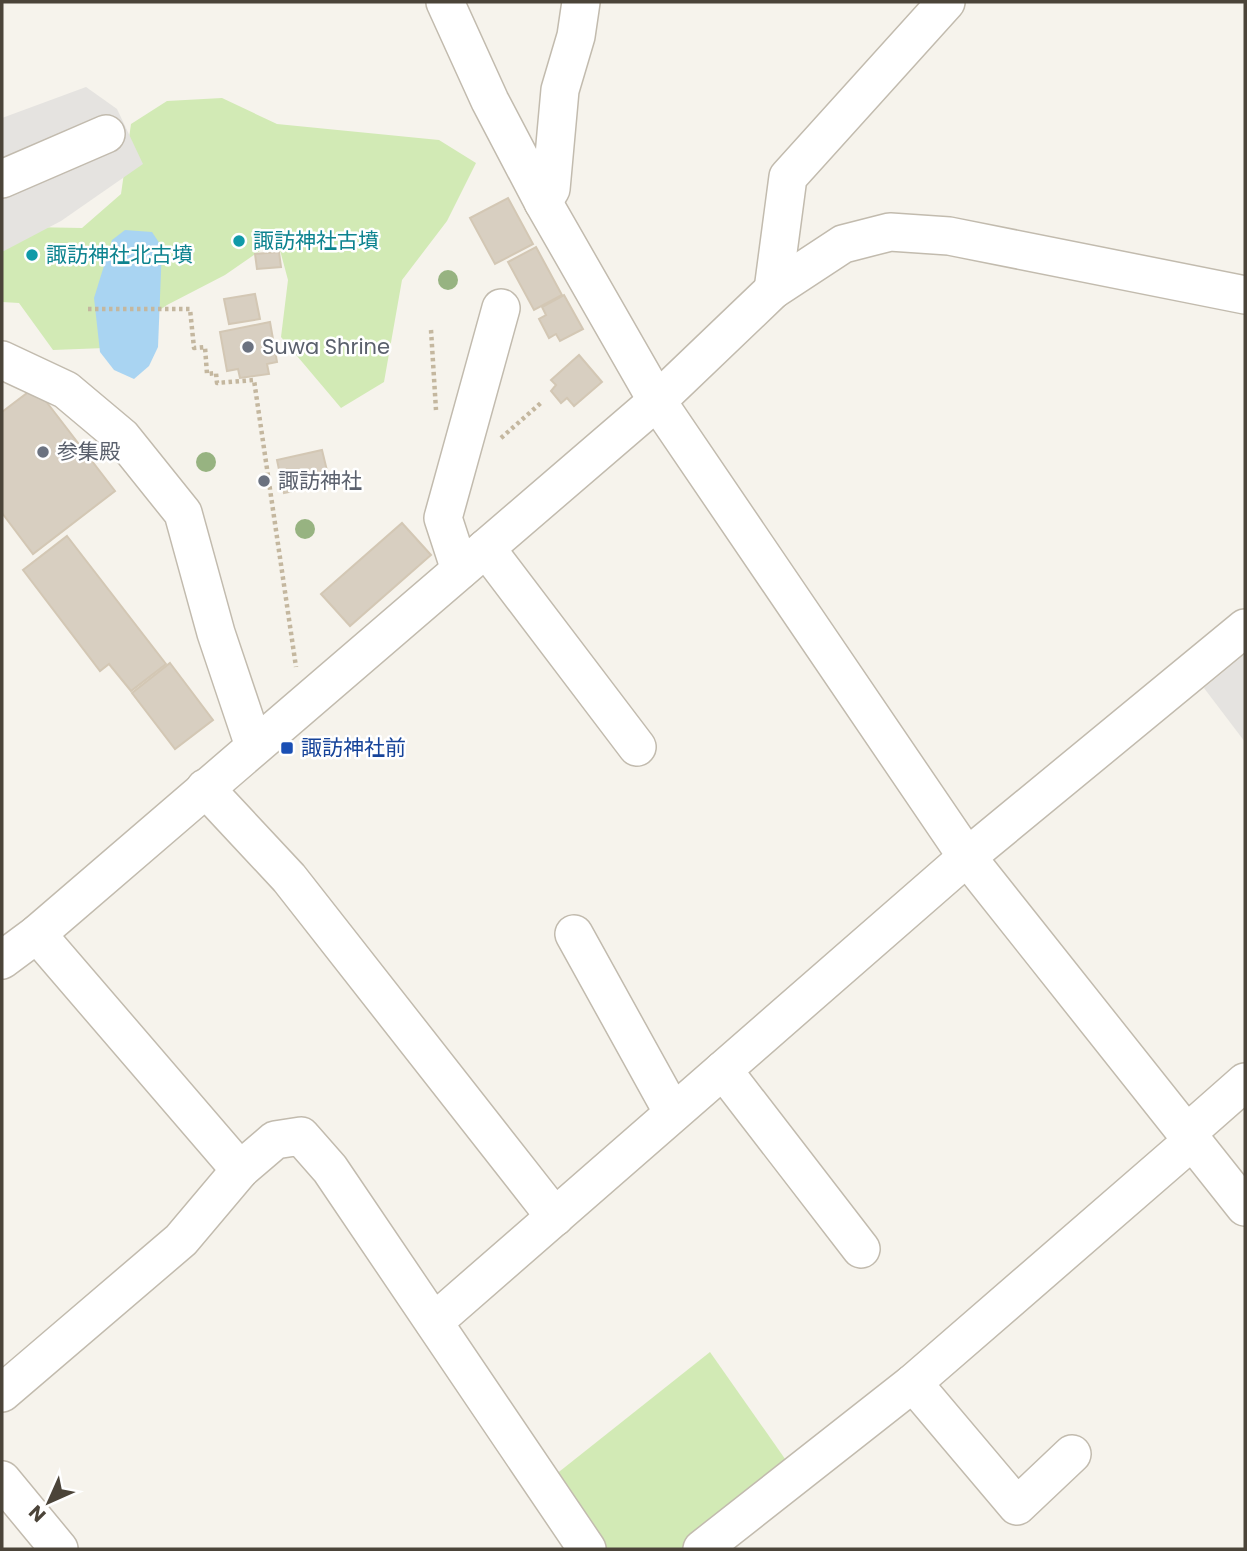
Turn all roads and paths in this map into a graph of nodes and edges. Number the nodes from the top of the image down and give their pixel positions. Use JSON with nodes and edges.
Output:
{"nodes":[{"id":1,"x":445,"y":2,"type":"edge"},
{"id":2,"x":581,"y":2,"type":"edge"},
{"id":3,"x":946,"y":2,"type":"edge"},
{"id":4,"x":106,"y":134,"type":"dead end"},
{"id":5,"x":2,"y":179,"type":"edge"},
{"id":6,"x":543,"y":202,"type":"junction"},
{"id":7,"x":773,"y":290,"type":"junction"},
{"id":8,"x":1245,"y":295,"type":"edge"},
{"id":9,"x":501,"y":308,"type":"dead end"},
{"id":10,"x":88,"y":309,"type":"dead end"},
{"id":11,"x":2,"y":360,"type":"edge"},
{"id":12,"x":656,"y":401,"type":"junction"},
{"id":13,"x":473,"y":559,"type":"junction"},
{"id":14,"x":1245,"y":628,"type":"edge"},
{"id":15,"x":302,"y":706,"type":"junction"},
{"id":16,"x":254,"y":746,"type":"junction"},
{"id":17,"x":637,"y":747,"type":"dead end"},
{"id":18,"x":205,"y":788,"type":"junction"},
{"id":19,"x":967,"y":857,"type":"junction"},
{"id":20,"x":37,"y":934,"type":"junction"},
{"id":21,"x":574,"y":934,"type":"dead end"},
{"id":22,"x":2,"y":960,"type":"edge"},
{"id":23,"x":723,"y":1070,"type":"junction"},
{"id":24,"x":1245,"y":1083,"type":"edge"},
{"id":25,"x":673,"y":1113,"type":"junction"},
{"id":26,"x":1189,"y":1137,"type":"junction"},
{"id":27,"x":240,"y":1171,"type":"junction"},
{"id":28,"x":1245,"y":1207,"type":"edge"},
{"id":29,"x":555,"y":1217,"type":"junction"},
{"id":30,"x":861,"y":1249,"type":"dead end"},
{"id":31,"x":433,"y":1322,"type":"junction"},
{"id":32,"x":913,"y":1383,"type":"junction"},
{"id":33,"x":2,"y":1393,"type":"edge"},
{"id":34,"x":1072,"y":1454,"type":"dead end"},
{"id":35,"x":2,"y":1480,"type":"edge"},
{"id":36,"x":724,"y":1543,"type":"edge"},
{"id":37,"x":59,"y":1549,"type":"edge"},
{"id":38,"x":587,"y":1549,"type":"edge"}],
"edges":[{"from":1,"to":6,"type":"street"},
{"from":2,"to":6,"type":"street"},
{"from":3,"to":7,"type":"street"},
{"from":4,"to":5,"type":"street"},
{"from":6,"to":12,"type":"street"},
{"from":7,"to":8,"type":"street"},
{"from":7,"to":12,"type":"street"},
{"from":9,"to":13,"type":"street"},
{"from":10,"to":15,"type":"path"},
{"from":11,"to":16,"type":"street"},
{"from":12,"to":13,"type":"street"},
{"from":12,"to":19,"type":"street"},
{"from":13,"to":15,"type":"street"},
{"from":13,"to":17,"type":"street"},
{"from":14,"to":19,"type":"street"},
{"from":15,"to":16,"type":"street"},
{"from":16,"to":18,"type":"street"},
{"from":18,"to":20,"type":"street"},
{"from":18,"to":29,"type":"street"},
{"from":19,"to":23,"type":"street"},
{"from":19,"to":26,"type":"street"},
{"from":20,"to":22,"type":"street"},
{"from":20,"to":27,"type":"street"},
{"from":21,"to":25,"type":"street"},
{"from":23,"to":25,"type":"street"},
{"from":23,"to":30,"type":"street"},
{"from":24,"to":26,"type":"street"},
{"from":25,"to":29,"type":"street"},
{"from":26,"to":28,"type":"street"},
{"from":26,"to":32,"type":"street"},
{"from":27,"to":31,"type":"street"},
{"from":27,"to":33,"type":"street"},
{"from":29,"to":31,"type":"street"},
{"from":31,"to":38,"type":"street"},
{"from":32,"to":34,"type":"street"},
{"from":32,"to":36,"type":"street"},
{"from":35,"to":37,"type":"street"}]}
